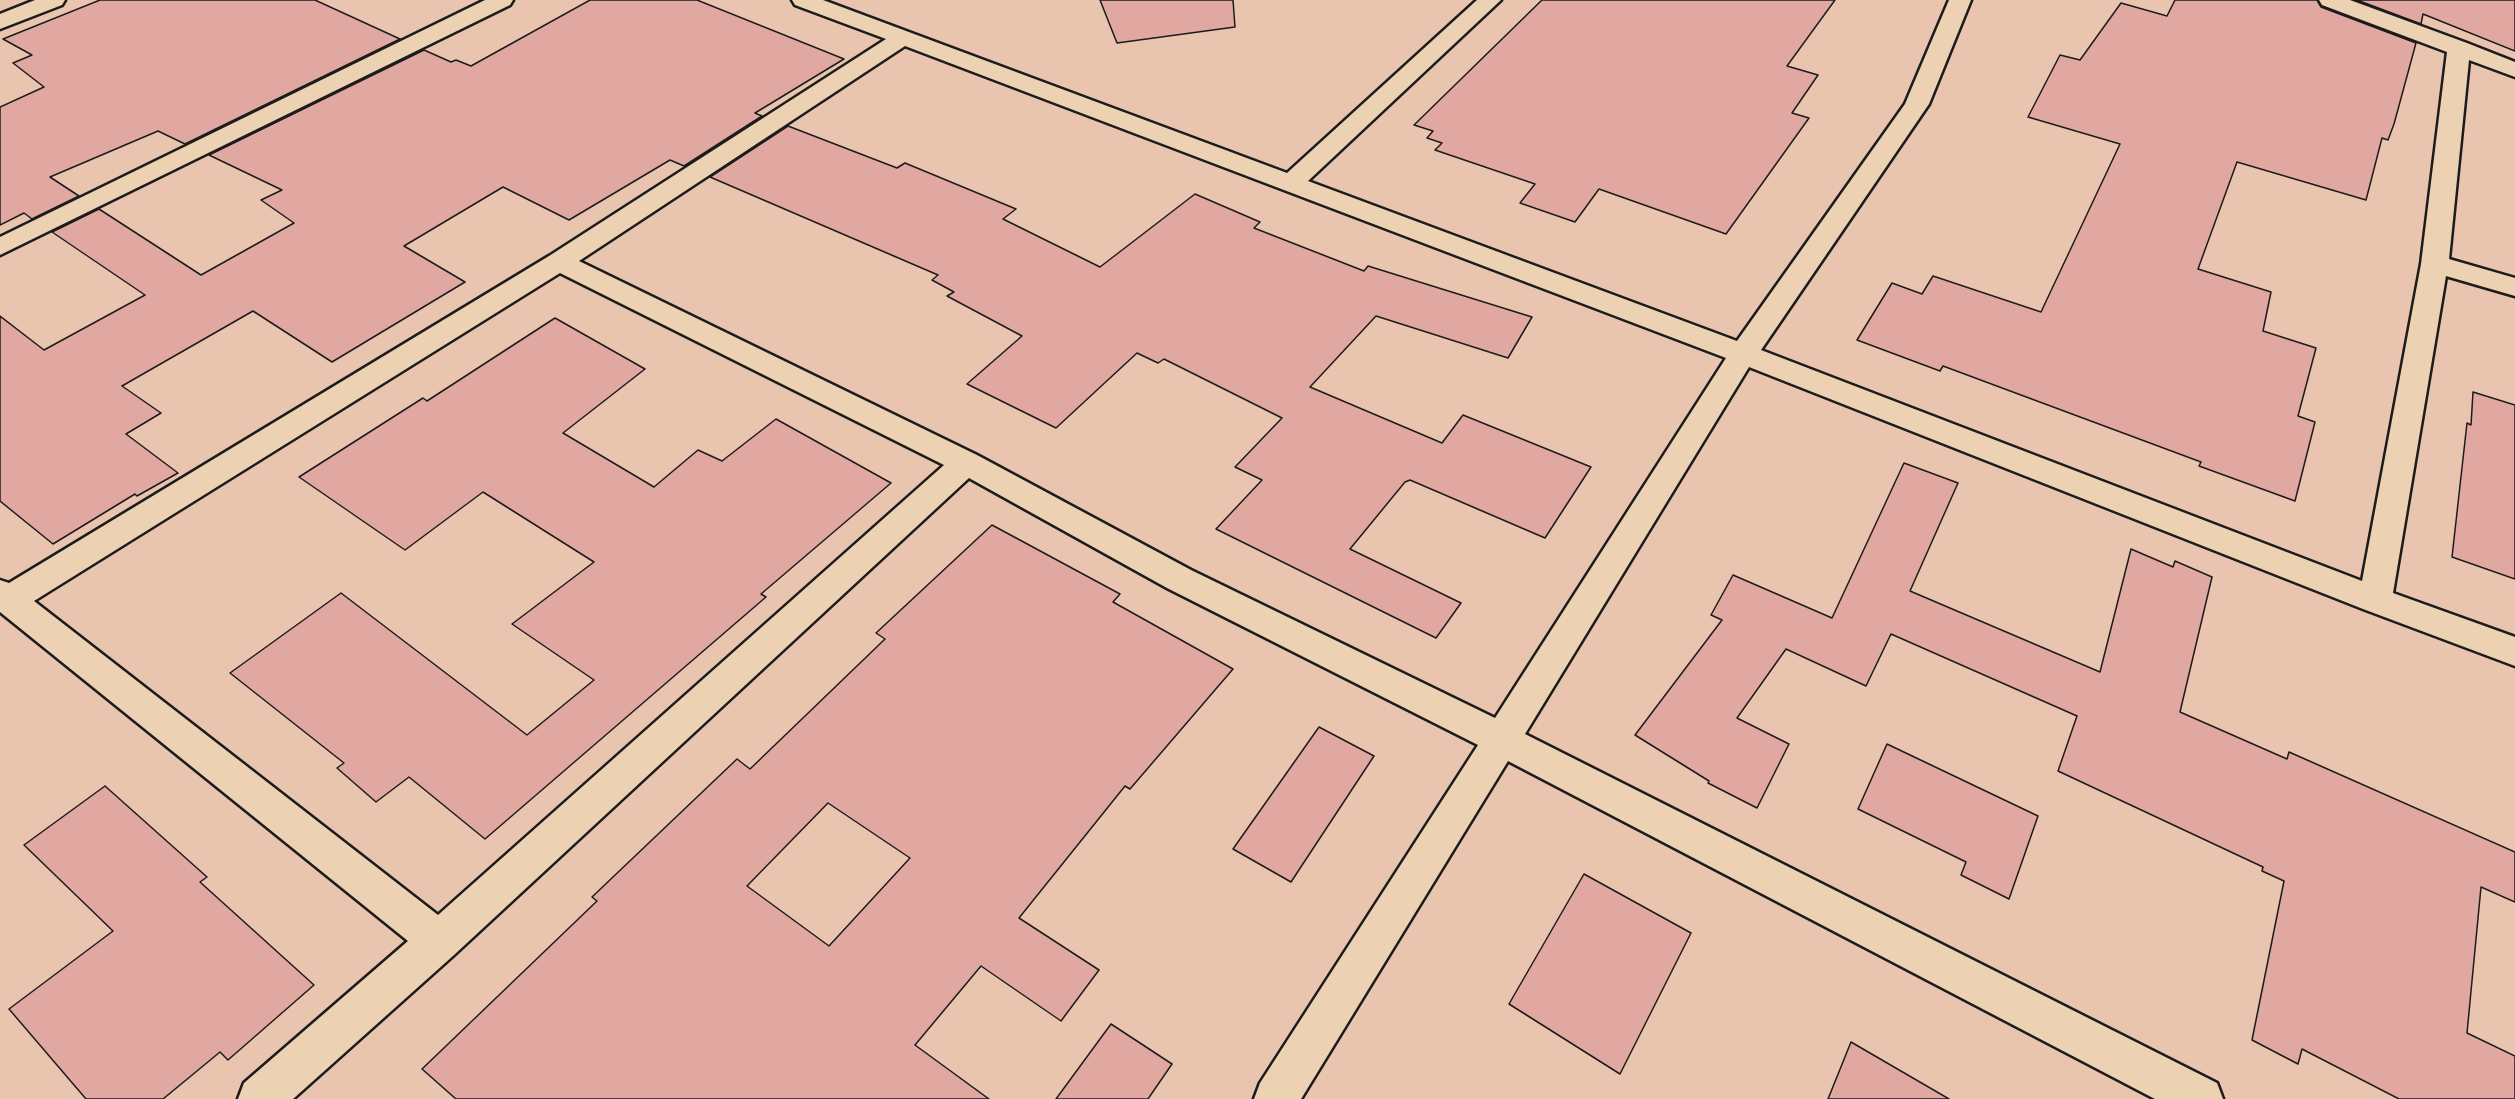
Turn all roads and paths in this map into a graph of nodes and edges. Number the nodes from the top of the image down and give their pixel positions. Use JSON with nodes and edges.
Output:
{"nodes":[{"id":1,"x":502,"y":0,"type":"edge"},
{"id":2,"x":802,"y":0,"type":"edge"},
{"id":3,"x":1490,"y":0,"type":"edge"},
{"id":4,"x":1960,"y":0,"type":"edge"},
{"id":5,"x":2330,"y":0,"type":"edge"},
{"id":6,"x":42,"y":2,"type":"edge"},
{"id":7,"x":0,"y":22,"type":"edge"},
{"id":8,"x":903,"y":38,"type":"junction"},
{"id":9,"x":2459,"y":48,"type":"junction"},
{"id":10,"x":2515,"y":70,"type":"edge"},
{"id":11,"x":1290,"y":184,"type":"junction"},
{"id":12,"x":0,"y":247,"type":"edge"},
{"id":13,"x":559,"y":262,"type":"junction"},
{"id":14,"x":2435,"y":264,"type":"junction"},
{"id":15,"x":2515,"y":287,"type":"edge"},
{"id":16,"x":1743,"y":354,"type":"junction"},
{"id":17,"x":966,"y":463,"type":"junction"},
{"id":18,"x":5,"y":596,"type":"edge"},
{"id":19,"x":2375,"y":600,"type":"junction"},
{"id":20,"x":2515,"y":652,"type":"edge"},
{"id":21,"x":1502,"y":739,"type":"junction"},
{"id":22,"x":440,"y":941,"type":"junction"},
{"id":23,"x":260,"y":1099,"type":"edge"},
{"id":24,"x":1276,"y":1099,"type":"edge"},
{"id":25,"x":2201,"y":1099,"type":"edge"}],
"edges":[{"from":1,"to":12,"type":"street"},
{"from":2,"to":8,"type":"street"},
{"from":3,"to":11,"type":"street"},
{"from":4,"to":16,"type":"street"},
{"from":5,"to":9,"type":"street"},
{"from":6,"to":7,"type":"street"},
{"from":8,"to":11,"type":"street"},
{"from":8,"to":13,"type":"street"},
{"from":9,"to":10,"type":"street"},
{"from":9,"to":14,"type":"street"},
{"from":11,"to":16,"type":"street"},
{"from":13,"to":17,"type":"street"},
{"from":13,"to":18,"type":"street"},
{"from":14,"to":15,"type":"street"},
{"from":14,"to":19,"type":"street"},
{"from":16,"to":19,"type":"street"},
{"from":16,"to":21,"type":"street"},
{"from":17,"to":21,"type":"street"},
{"from":17,"to":22,"type":"street"},
{"from":18,"to":22,"type":"street"},
{"from":19,"to":20,"type":"street"},
{"from":21,"to":24,"type":"street"},
{"from":21,"to":25,"type":"street"},
{"from":22,"to":23,"type":"street"}]}
